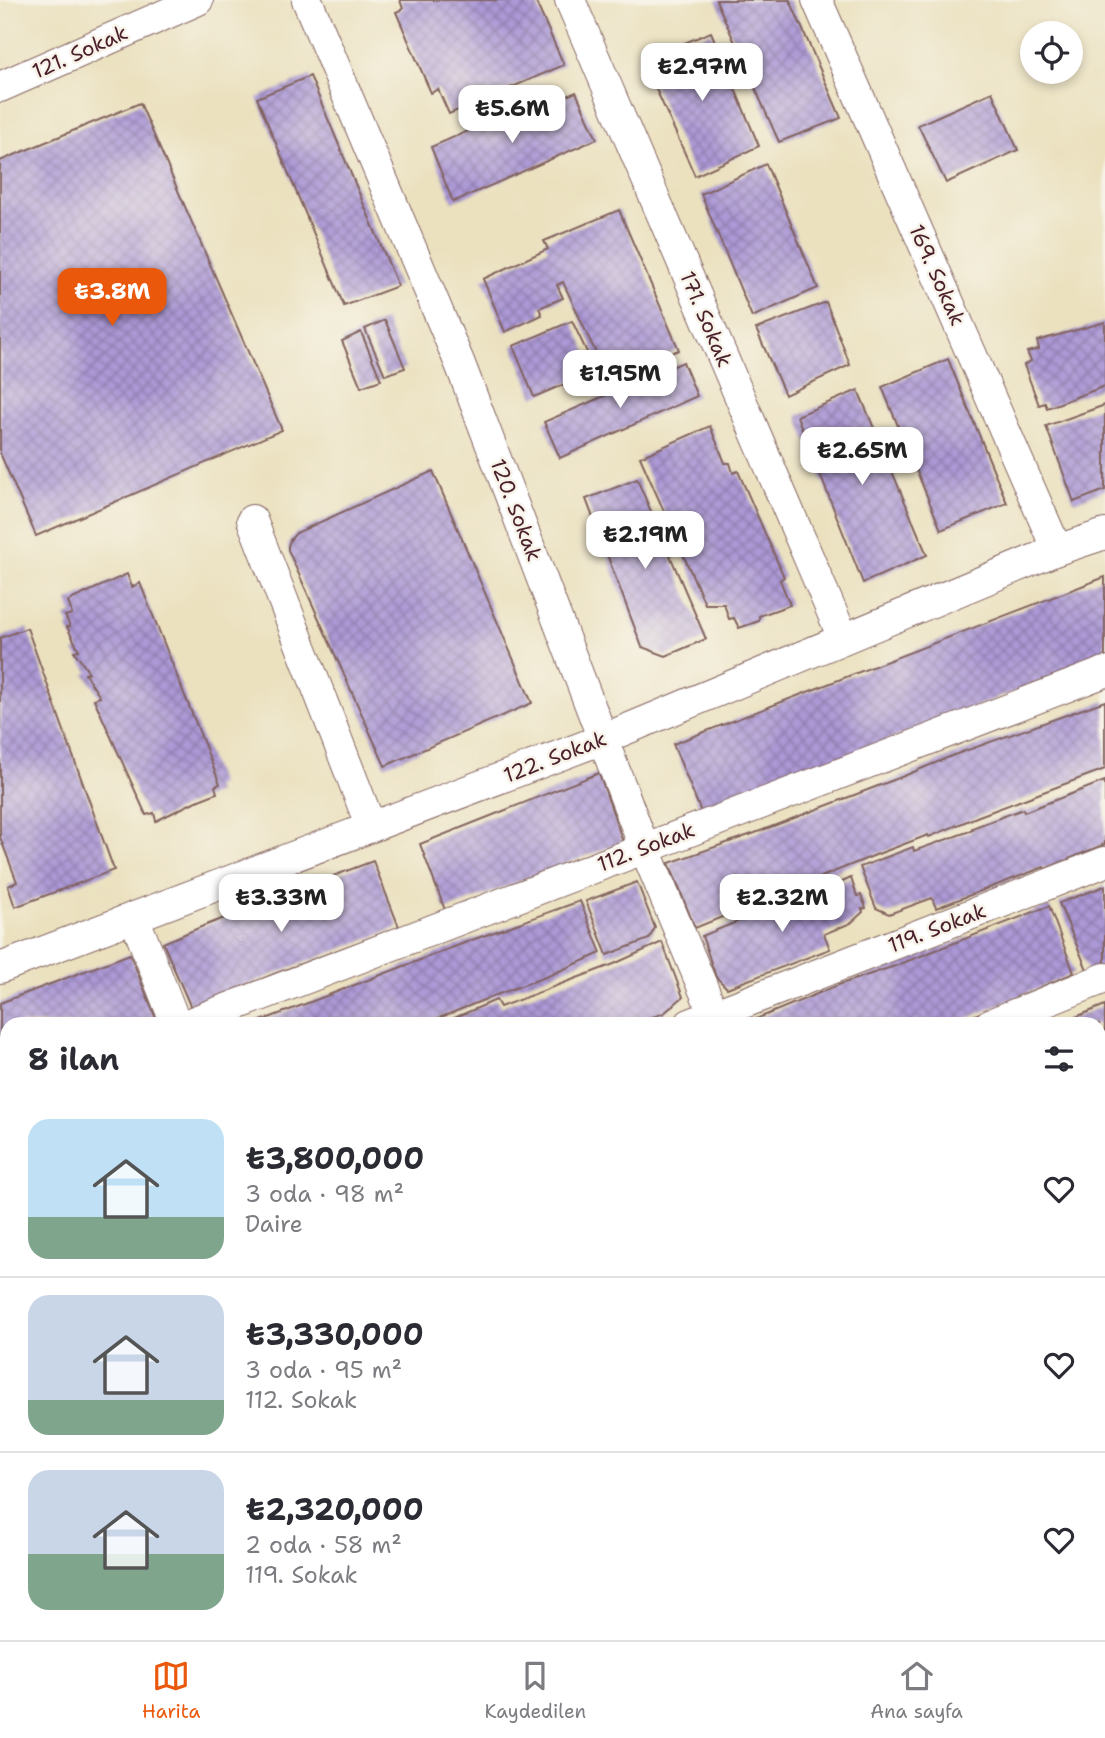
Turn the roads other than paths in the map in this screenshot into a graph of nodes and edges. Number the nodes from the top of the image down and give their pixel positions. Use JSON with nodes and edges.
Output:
{"nodes":[{"id":1,"x":198,"y":0,"type":"edge"},
{"id":2,"x":307,"y":0,"type":"edge"},
{"id":3,"x":570,"y":0,"type":"edge"},
{"id":4,"x":817,"y":0,"type":"edge"},
{"id":5,"x":0,"y":87,"type":"edge"},
{"id":6,"x":253,"y":520,"type":"dead end"},
{"id":7,"x":1105,"y":534,"type":"edge"},
{"id":8,"x":1057,"y":550,"type":"junction"},
{"id":9,"x":843,"y":638,"type":"junction"},
{"id":10,"x":1105,"y":671,"type":"edge"},
{"id":11,"x":603,"y":738,"type":"junction"},
{"id":12,"x":371,"y":827,"type":"junction"},
{"id":13,"x":644,"y":847,"type":"junction"},
{"id":14,"x":1105,"y":862,"type":"edge"},
{"id":15,"x":134,"y":917,"type":"junction"},
{"id":16,"x":0,"y":968,"type":"edge"},
{"id":17,"x":1105,"y":978,"type":"edge"},
{"id":18,"x":173,"y":1017,"type":"edge"},
{"id":19,"x":205,"y":1017,"type":"edge"},
{"id":20,"x":706,"y":1017,"type":"edge"},
{"id":21,"x":717,"y":1017,"type":"edge"},
{"id":22,"x":1008,"y":1017,"type":"edge"}],
"edges":[{"from":1,"to":5,"type":"street","name":"121. Sokak"},
{"from":2,"to":11,"type":"street","name":"120. Sokak"},
{"from":3,"to":9,"type":"street","name":"171. Sokak"},
{"from":4,"to":8,"type":"street","name":"169. Sokak"},
{"from":6,"to":12,"type":"street"},
{"from":7,"to":8,"type":"street","name":"122. Sokak"},
{"from":8,"to":9,"type":"street","name":"122. Sokak"},
{"from":9,"to":11,"type":"street","name":"122. Sokak"},
{"from":10,"to":13,"type":"street","name":"112. Sokak"},
{"from":11,"to":12,"type":"street","name":"122. Sokak"},
{"from":11,"to":13,"type":"street","name":"120. Sokak"},
{"from":12,"to":15,"type":"street","name":"122. Sokak"},
{"from":13,"to":19,"type":"street","name":"112. Sokak"},
{"from":13,"to":20,"type":"street","name":"120. Sokak"},
{"from":14,"to":21,"type":"street","name":"119. Sokak"},
{"from":15,"to":16,"type":"street","name":"122. Sokak"},
{"from":15,"to":18,"type":"street"},
{"from":17,"to":22,"type":"street"}]}
